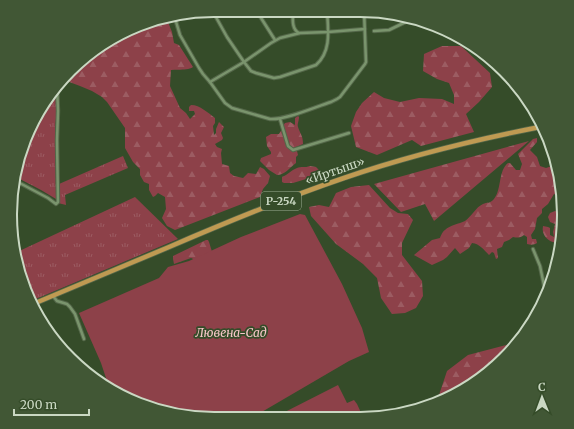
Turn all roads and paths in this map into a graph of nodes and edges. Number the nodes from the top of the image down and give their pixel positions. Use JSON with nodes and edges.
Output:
{"nodes":[{"id":1,"x":216,"y":17,"type":"edge"},
{"id":2,"x":260,"y":17,"type":"edge"},
{"id":3,"x":293,"y":17,"type":"edge"},
{"id":4,"x":327,"y":17,"type":"edge"},
{"id":5,"x":364,"y":17,"type":"edge"},
{"id":6,"x":176,"y":21,"type":"edge"},
{"id":7,"x":405,"y":23,"type":"edge"},
{"id":8,"x":365,"y":29,"type":"junction"},
{"id":9,"x":374,"y":31,"type":"dead end"},
{"id":10,"x":328,"y":32,"type":"junction"},
{"id":11,"x":300,"y":33,"type":"junction"},
{"id":12,"x":275,"y":40,"type":"junction"},
{"id":13,"x":244,"y":62,"type":"junction"},
{"id":14,"x":210,"y":82,"type":"junction"},
{"id":15,"x":57,"y":95,"type":"edge"},
{"id":16,"x":280,"y":118,"type":"junction"},
{"id":17,"x":537,"y":127,"type":"edge"},
{"id":18,"x":349,"y":133,"type":"dead end"},
{"id":19,"x":20,"y":183,"type":"edge"},
{"id":20,"x":533,"y":249,"type":"dead end"},
{"id":21,"x":544,"y":284,"type":"edge"},
{"id":22,"x":53,"y":296,"type":"junction"},
{"id":23,"x":37,"y":302,"type":"edge"},
{"id":24,"x":84,"y":339,"type":"dead end"}],
"edges":[{"from":1,"to":13,"type":"street"},
{"from":2,"to":12,"type":"street"},
{"from":3,"to":11,"type":"street"},
{"from":4,"to":10,"type":"street"},
{"from":5,"to":8,"type":"street"},
{"from":6,"to":14,"type":"street"},
{"from":7,"to":9,"type":"street"},
{"from":8,"to":10,"type":"street"},
{"from":8,"to":16,"type":"street"},
{"from":10,"to":11,"type":"street"},
{"from":10,"to":13,"type":"street"},
{"from":11,"to":12,"type":"street"},
{"from":12,"to":13,"type":"street"},
{"from":13,"to":14,"type":"street"},
{"from":14,"to":16,"type":"street"},
{"from":15,"to":19,"type":"street"},
{"from":16,"to":18,"type":"street"},
{"from":17,"to":22,"type":"highway","name":"«Иртыш»","number":"Р-254"},
{"from":20,"to":21,"type":"street"},
{"from":22,"to":23,"type":"highway","name":"«Иртыш»","number":"Р-254"},
{"from":22,"to":24,"type":"street"}]}
